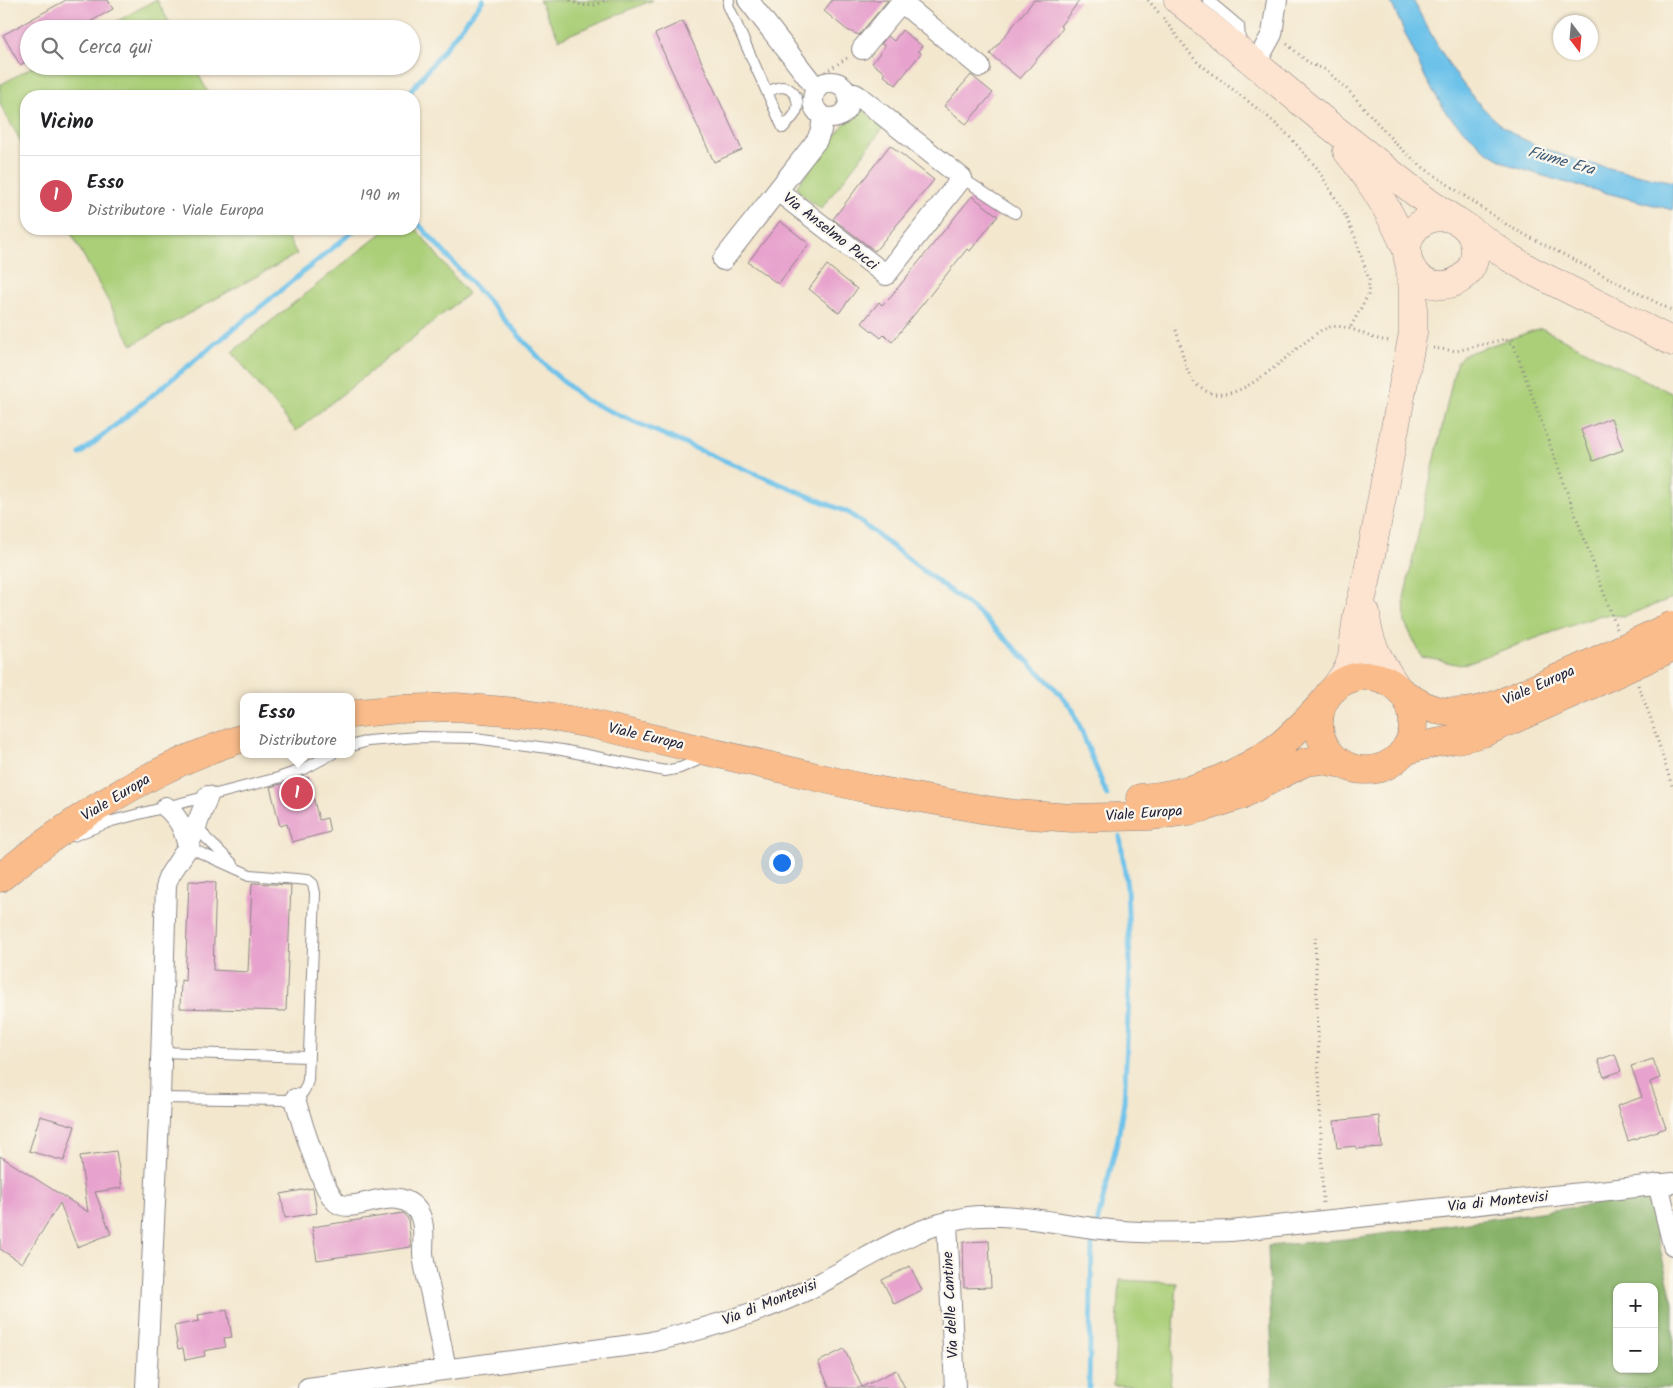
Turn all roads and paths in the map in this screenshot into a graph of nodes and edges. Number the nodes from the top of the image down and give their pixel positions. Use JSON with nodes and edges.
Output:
{"nodes":[{"id":1,"x":570,"y":0,"type":"edge"},
{"id":2,"x":605,"y":0,"type":"edge"},
{"id":3,"x":729,"y":0,"type":"edge"},
{"id":4,"x":748,"y":0,"type":"edge"},
{"id":5,"x":1148,"y":0,"type":"edge"},
{"id":6,"x":1178,"y":0,"type":"edge"},
{"id":7,"x":1208,"y":0,"type":"edge"},
{"id":8,"x":1277,"y":0,"type":"edge"},
{"id":9,"x":901,"y":1,"type":"edge"},
{"id":10,"x":1272,"y":34,"type":"junction"},
{"id":11,"x":862,"y":49,"type":"joint"},
{"id":12,"x":1245,"y":56,"type":"junction"},
{"id":13,"x":980,"y":67,"type":"dead end"},
{"id":14,"x":814,"y":84,"type":"junction"},
{"id":15,"x":767,"y":92,"type":"dead end"},
{"id":16,"x":849,"y":94,"type":"junction"},
{"id":17,"x":823,"y":116,"type":"junction"},
{"id":18,"x":1323,"y":120,"type":"junction"},
{"id":19,"x":962,"y":178,"type":"junction"},
{"id":20,"x":778,"y":192,"type":"junction"},
{"id":21,"x":1015,"y":212,"type":"dead end"},
{"id":22,"x":1460,"y":223,"type":"junction"},
{"id":23,"x":1408,"y":257,"type":"junction"},
{"id":24,"x":724,"y":260,"type":"dead end"},
{"id":25,"x":1532,"y":271,"type":"junction"},
{"id":26,"x":1460,"y":280,"type":"junction"},
{"id":27,"x":1673,"y":311,"type":"edge"},
{"id":28,"x":1350,"y":328,"type":"junction"},
{"id":29,"x":1176,"y":330,"type":"dead end"},
{"id":30,"x":1412,"y":340,"type":"junction"},
{"id":31,"x":1673,"y":342,"type":"edge"},
{"id":32,"x":1366,"y":582,"type":"junction"},
{"id":33,"x":1673,"y":625,"type":"edge"},
{"id":34,"x":1619,"y":634,"type":"dead end"},
{"id":35,"x":1673,"y":647,"type":"edge"},
{"id":36,"x":1591,"y":674,"type":"junction"},
{"id":37,"x":1636,"y":680,"type":"dead end"},
{"id":38,"x":1400,"y":690,"type":"junction"},
{"id":39,"x":1329,"y":696,"type":"junction"},
{"id":40,"x":355,"y":714,"type":"edge"},
{"id":41,"x":240,"y":739,"type":"edge"},
{"id":42,"x":355,"y":745,"type":"edge"},
{"id":43,"x":1404,"y":752,"type":"junction"},
{"id":44,"x":717,"y":753,"type":"junction"},
{"id":45,"x":324,"y":758,"type":"edge"},
{"id":46,"x":1343,"y":764,"type":"junction"},
{"id":47,"x":1673,"y":789,"type":"edge"},
{"id":48,"x":208,"y":796,"type":"junction"},
{"id":49,"x":936,"y":800,"type":"junction"},
{"id":50,"x":166,"y":807,"type":"junction"},
{"id":51,"x":197,"y":824,"type":"junction"},
{"id":52,"x":188,"y":847,"type":"junction"},
{"id":53,"x":30,"y":853,"type":"junction"},
{"id":54,"x":244,"y":873,"type":"junction"},
{"id":55,"x":0,"y":878,"type":"edge"},
{"id":56,"x":1315,"y":937,"type":"dead end"},
{"id":57,"x":161,"y":1052,"type":"junction"},
{"id":58,"x":308,"y":1056,"type":"junction"},
{"id":59,"x":160,"y":1098,"type":"junction"},
{"id":60,"x":295,"y":1099,"type":"junction"},
{"id":61,"x":1665,"y":1183,"type":"edge"},
{"id":62,"x":1324,"y":1221,"type":"junction"},
{"id":63,"x":947,"y":1222,"type":"junction"},
{"id":64,"x":1673,"y":1245,"type":"edge"},
{"id":65,"x":446,"y":1369,"type":"junction"},
{"id":66,"x":146,"y":1388,"type":"edge"},
{"id":67,"x":308,"y":1388,"type":"edge"},
{"id":68,"x":955,"y":1388,"type":"edge"}],
"edges":[{"from":1,"to":2,"type":"path"},
{"from":3,"to":15,"type":"lane"},
{"from":4,"to":14,"type":"street"},
{"from":5,"to":28,"type":"path"},
{"from":6,"to":12,"type":"street"},
{"from":7,"to":12,"type":"lane"},
{"from":8,"to":10,"type":"street"},
{"from":9,"to":11,"type":"street"},
{"from":9,"to":13,"type":"street"},
{"from":10,"to":12,"type":"street"},
{"from":10,"to":27,"type":"path"},
{"from":11,"to":14,"type":"path"},
{"from":12,"to":18,"type":"street"},
{"from":14,"to":16,"type":"street"},
{"from":14,"to":17,"type":"street"},
{"from":16,"to":17,"type":"street"},
{"from":16,"to":19,"type":"street"},
{"from":17,"to":20,"type":"street","name":"Via Anselmo Pucci"},
{"from":18,"to":22,"type":"street"},
{"from":18,"to":23,"type":"street"},
{"from":19,"to":20,"type":"street","name":"Via Anselmo Pucci"},
{"from":19,"to":21,"type":"lane"},
{"from":20,"to":24,"type":"street","name":"Via Anselmo Pucci"},
{"from":22,"to":23,"type":"street"},
{"from":22,"to":25,"type":"street"},
{"from":22,"to":26,"type":"street"},
{"from":23,"to":26,"type":"street"},
{"from":23,"to":30,"type":"street"},
{"from":25,"to":26,"type":"street"},
{"from":25,"to":31,"type":"street"},
{"from":26,"to":30,"type":"street"},
{"from":28,"to":29,"type":"path"},
{"from":28,"to":30,"type":"path"},
{"from":30,"to":32,"type":"street"},
{"from":30,"to":34,"type":"path"},
{"from":32,"to":38,"type":"street"},
{"from":32,"to":39,"type":"street"},
{"from":33,"to":36,"type":"main road","name":"Viale Europa","bridge":true},
{"from":35,"to":36,"type":"main road","name":"Viale Europa","bridge":true},
{"from":36,"to":38,"type":"main road","name":"Viale Europa"},
{"from":36,"to":43,"type":"main road","name":"Viale Europa"},
{"from":37,"to":47,"type":"path"},
{"from":38,"to":39,"type":"main road","name":"Viale Europa"},
{"from":38,"to":43,"type":"main road"},
{"from":39,"to":46,"type":"main road"},
{"from":39,"to":49,"type":"main road","name":"Viale Europa"},
{"from":40,"to":44,"type":"main road","name":"Viale Europa"},
{"from":41,"to":53,"type":"main road","name":"Viale Europa"},
{"from":42,"to":44,"type":"lane"},
{"from":43,"to":46,"type":"main road","name":"Viale Europa"},
{"from":44,"to":49,"type":"main road","name":"Viale Europa"},
{"from":45,"to":48,"type":"lane"},
{"from":46,"to":49,"type":"main road","name":"Viale Europa"},
{"from":48,"to":50,"type":"lane"},
{"from":48,"to":51,"type":"street"},
{"from":50,"to":52,"type":"street"},
{"from":50,"to":53,"type":"lane"},
{"from":51,"to":52,"type":"street"},
{"from":51,"to":54,"type":"lane"},
{"from":52,"to":54,"type":"lane"},
{"from":52,"to":57,"type":"street"},
{"from":53,"to":55,"type":"main road","name":"Viale Europa"},
{"from":54,"to":58,"type":"lane"},
{"from":56,"to":62,"type":"path"},
{"from":57,"to":58,"type":"lane"},
{"from":57,"to":59,"type":"street"},
{"from":58,"to":60,"type":"lane"},
{"from":59,"to":60,"type":"lane"},
{"from":59,"to":66,"type":"street"},
{"from":60,"to":65,"type":"street"},
{"from":61,"to":62,"type":"street","name":"Via di Montevisi"},
{"from":61,"to":64,"type":"street"},
{"from":62,"to":63,"type":"street","name":"Via di Montevisi"},
{"from":63,"to":65,"type":"street","name":"Via di Montevisi"},
{"from":63,"to":68,"type":"street","name":"Via delle Cantine"},
{"from":65,"to":67,"type":"street","name":"Via di Montevisi"}]}
